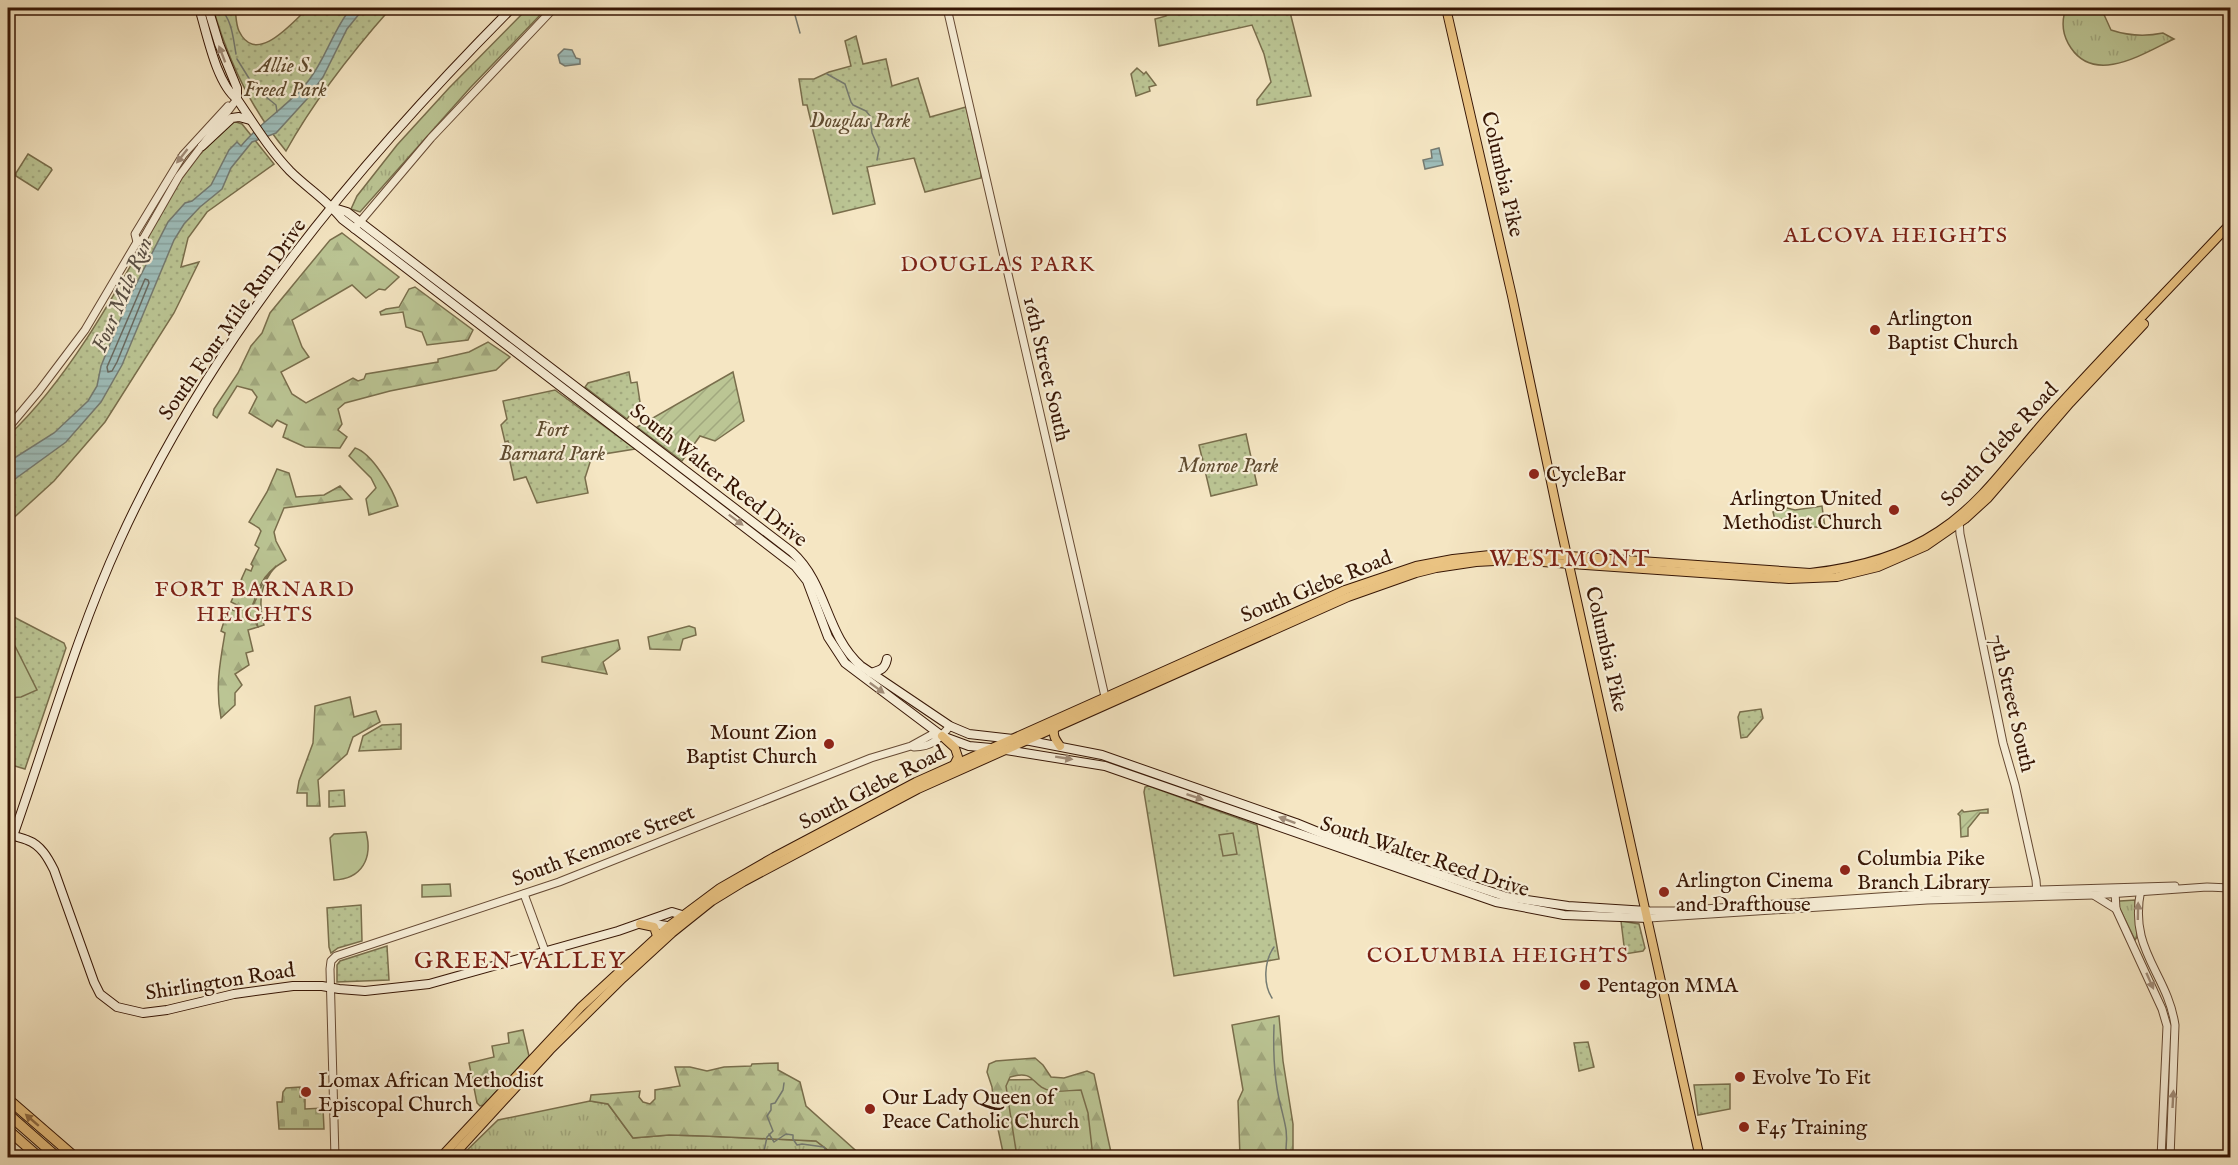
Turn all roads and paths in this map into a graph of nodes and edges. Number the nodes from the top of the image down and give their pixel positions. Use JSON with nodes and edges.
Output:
{"nodes":[{"id":1,"x":199,"y":8,"type":"edge"},
{"id":2,"x":208,"y":8,"type":"edge"},
{"id":3,"x":512,"y":8,"type":"edge"},
{"id":4,"x":554,"y":8,"type":"edge"},
{"id":5,"x":947,"y":8,"type":"edge"},
{"id":6,"x":1446,"y":8,"type":"edge"},
{"id":7,"x":237,"y":99,"type":"junction"},
{"id":8,"x":249,"y":119,"type":"junction"},
{"id":9,"x":202,"y":146,"type":"junction"},
{"id":10,"x":332,"y":207,"type":"junction"},
{"id":11,"x":2230,"y":224,"type":"edge"},
{"id":12,"x":357,"y":225,"type":"junction"},
{"id":13,"x":2230,"y":232,"type":"edge"},
{"id":14,"x":137,"y":242,"type":"junction"},
{"id":15,"x":8,"y":428,"type":"edge"},
{"id":16,"x":1959,"y":520,"type":"junction"},
{"id":17,"x":1568,"y":560,"type":"junction"},
{"id":18,"x":1649,"y":562,"type":"junction"},
{"id":19,"x":1624,"y":569,"type":"junction"},
{"id":20,"x":887,"y":658,"type":"dead end"},
{"id":21,"x":871,"y":673,"type":"junction"},
{"id":22,"x":1106,"y":700,"type":"junction"},
{"id":23,"x":950,"y":726,"type":"junction"},
{"id":24,"x":1056,"y":726,"type":"junction"},
{"id":25,"x":942,"y":736,"type":"junction"},
{"id":26,"x":1025,"y":737,"type":"junction"},
{"id":27,"x":1012,"y":739,"type":"junction"},
{"id":28,"x":1060,"y":746,"type":"junction"},
{"id":29,"x":991,"y":748,"type":"junction"},
{"id":30,"x":1006,"y":750,"type":"junction"},
{"id":31,"x":951,"y":769,"type":"junction"},
{"id":32,"x":9,"y":835,"type":"edge"},
{"id":33,"x":2230,"y":888,"type":"edge"},
{"id":34,"x":2141,"y":890,"type":"junction"},
{"id":35,"x":2115,"y":891,"type":"junction"},
{"id":36,"x":524,"y":894,"type":"junction"},
{"id":37,"x":2037,"y":894,"type":"junction"},
{"id":38,"x":2094,"y":896,"type":"junction"},
{"id":39,"x":2116,"y":909,"type":"junction"},
{"id":40,"x":1648,"y":915,"type":"junction"},
{"id":41,"x":683,"y":917,"type":"junction"},
{"id":42,"x":640,"y":924,"type":"junction"},
{"id":43,"x":674,"y":927,"type":"junction"},
{"id":44,"x":657,"y":936,"type":"junction"},
{"id":45,"x":2142,"y":943,"type":"junction"},
{"id":46,"x":2134,"y":946,"type":"junction"},
{"id":47,"x":545,"y":951,"type":"junction"},
{"id":48,"x":330,"y":987,"type":"junction"},
{"id":49,"x":8,"y":1099,"type":"edge"},
{"id":50,"x":8,"y":1114,"type":"edge"},
{"id":51,"x":8,"y":1130,"type":"edge"},
{"id":52,"x":8,"y":1136,"type":"edge"},
{"id":53,"x":8,"y":1154,"type":"edge"},
{"id":54,"x":12,"y":1158,"type":"edge"},
{"id":55,"x":39,"y":1158,"type":"edge"},
{"id":56,"x":58,"y":1158,"type":"edge"},
{"id":57,"x":78,"y":1158,"type":"edge"},
{"id":58,"x":335,"y":1158,"type":"edge"},
{"id":59,"x":440,"y":1158,"type":"edge"},
{"id":60,"x":451,"y":1158,"type":"edge"},
{"id":61,"x":1700,"y":1158,"type":"edge"},
{"id":62,"x":2161,"y":1158,"type":"edge"},
{"id":63,"x":2169,"y":1158,"type":"edge"}],
"edges":[{"from":1,"to":7,"type":"main road","name":"South Walter Reed Drive"},
{"from":7,"to":2,"type":"main road","name":"South Walter Reed Drive","one_way":true},
{"from":3,"to":10,"type":"main road","name":"South Four Mile Run Drive"},
{"from":4,"to":12,"type":"street"},
{"from":5,"to":22,"type":"street","name":"16th Street South"},
{"from":6,"to":17,"type":"main road","name":"Columbia Pike"},
{"from":7,"to":8,"type":"main road","name":"South Walter Reed Drive"},
{"from":7,"to":9,"type":"street"},
{"from":7,"to":14,"type":"street","one_way":true},
{"from":8,"to":9,"type":"main road"},
{"from":8,"to":10,"type":"main road","name":"South Walter Reed Drive"},
{"from":9,"to":14,"type":"street"},
{"from":10,"to":12,"type":"main road","name":"South Walter Reed Drive"},
{"from":10,"to":32,"type":"main road","name":"South Four Mile Run Drive"},
{"from":11,"to":16,"type":"main road","name":"South Glebe Road"},
{"from":12,"to":21,"type":"main road","name":"South Walter Reed Drive"},
{"from":12,"to":25,"type":"main road","name":"South Walter Reed Drive","one_way":true},
{"from":13,"to":16,"type":"main road","name":"South Glebe Road"},
{"from":14,"to":15,"type":"street"},
{"from":16,"to":18,"type":"main road","name":"South Glebe Road"},
{"from":16,"to":19,"type":"main road","name":"South Glebe Road"},
{"from":16,"to":37,"type":"street","name":"7th Street South"},
{"from":17,"to":18,"type":"main road","name":"South Glebe Road"},
{"from":17,"to":19,"type":"main road","name":"South Glebe Road"},
{"from":17,"to":22,"type":"main road","name":"South Glebe Road"},
{"from":17,"to":40,"type":"main road","name":"Columbia Pike"},
{"from":18,"to":19,"type":"main road"},
{"from":20,"to":21,"type":"main road"},
{"from":21,"to":23,"type":"main road","name":"South Walter Reed Drive"},
{"from":22,"to":24,"type":"main road","name":"South Glebe Road"},
{"from":22,"to":26,"type":"main road","name":"South Glebe Road"},
{"from":23,"to":25,"type":"street"},
{"from":23,"to":27,"type":"main road","name":"South Walter Reed Drive"},
{"from":24,"to":26,"type":"main road","name":"South Glebe Road"},
{"from":24,"to":28,"type":"main road"},
{"from":25,"to":29,"type":"main road","name":"South Walter Reed Drive"},
{"from":25,"to":31,"type":"main road"},
{"from":25,"to":36,"type":"street","name":"South Kenmore Street"},
{"from":26,"to":27,"type":"main road","name":"South Glebe Road"},
{"from":26,"to":28,"type":"main road","name":"South Walter Reed Drive"},
{"from":26,"to":30,"type":"main road","name":"South Glebe Road"},
{"from":27,"to":29,"type":"main road","name":"South Glebe Road"},
{"from":40,"to":28,"type":"main road","name":"South Walter Reed Drive","one_way":true},
{"from":29,"to":30,"type":"main road","name":"South Walter Reed Drive"},
{"from":29,"to":31,"type":"main road","name":"South Glebe Road"},
{"from":30,"to":31,"type":"main road","name":"South Glebe Road"},
{"from":30,"to":40,"type":"main road","name":"South Walter Reed Drive","one_way":true},
{"from":31,"to":41,"type":"main road","name":"South Glebe Road"},
{"from":32,"to":48,"type":"main road","name":"Shirlington Road"},
{"from":33,"to":34,"type":"street","name":"South Walter Reed Drive"},
{"from":34,"to":35,"type":"street","name":"South Walter Reed Drive"},
{"from":45,"to":34,"type":"street","one_way":true},
{"from":35,"to":37,"type":"street","name":"South Walter Reed Drive"},
{"from":35,"to":38,"type":"street","name":"South Walter Reed Drive"},
{"from":35,"to":39,"type":"street"},
{"from":36,"to":47,"type":"street"},
{"from":36,"to":48,"type":"street","name":"South Kenmore Street"},
{"from":37,"to":38,"type":"street","name":"South Walter Reed Drive"},
{"from":37,"to":40,"type":"street","name":"South Walter Reed Drive"},
{"from":38,"to":39,"type":"street"},
{"from":39,"to":46,"type":"street"},
{"from":40,"to":61,"type":"main road","name":"Columbia Pike"},
{"from":41,"to":42,"type":"main road","name":"Shirlington Road"},
{"from":41,"to":43,"type":"main road","name":"South Glebe Road"},
{"from":42,"to":43,"type":"main road"},
{"from":42,"to":44,"type":"main road"},
{"from":42,"to":47,"type":"main road","name":"Shirlington Road"},
{"from":43,"to":44,"type":"main road","name":"South Glebe Road"},
{"from":43,"to":60,"type":"main road","name":"South Glebe Road"},
{"from":44,"to":59,"type":"main road","name":"South Glebe Road"},
{"from":45,"to":46,"type":"street"},
{"from":63,"to":45,"type":"street","one_way":true},
{"from":46,"to":62,"type":"street","one_way":true},
{"from":47,"to":48,"type":"main road","name":"Shirlington Road"},
{"from":48,"to":58,"type":"street"},
{"from":57,"to":49,"type":"highway","one_way":true},
{"from":50,"to":56,"type":"highway"},
{"from":51,"to":55,"type":"highway"},
{"from":52,"to":55,"type":"highway"},
{"from":53,"to":54,"type":"highway"}]}
